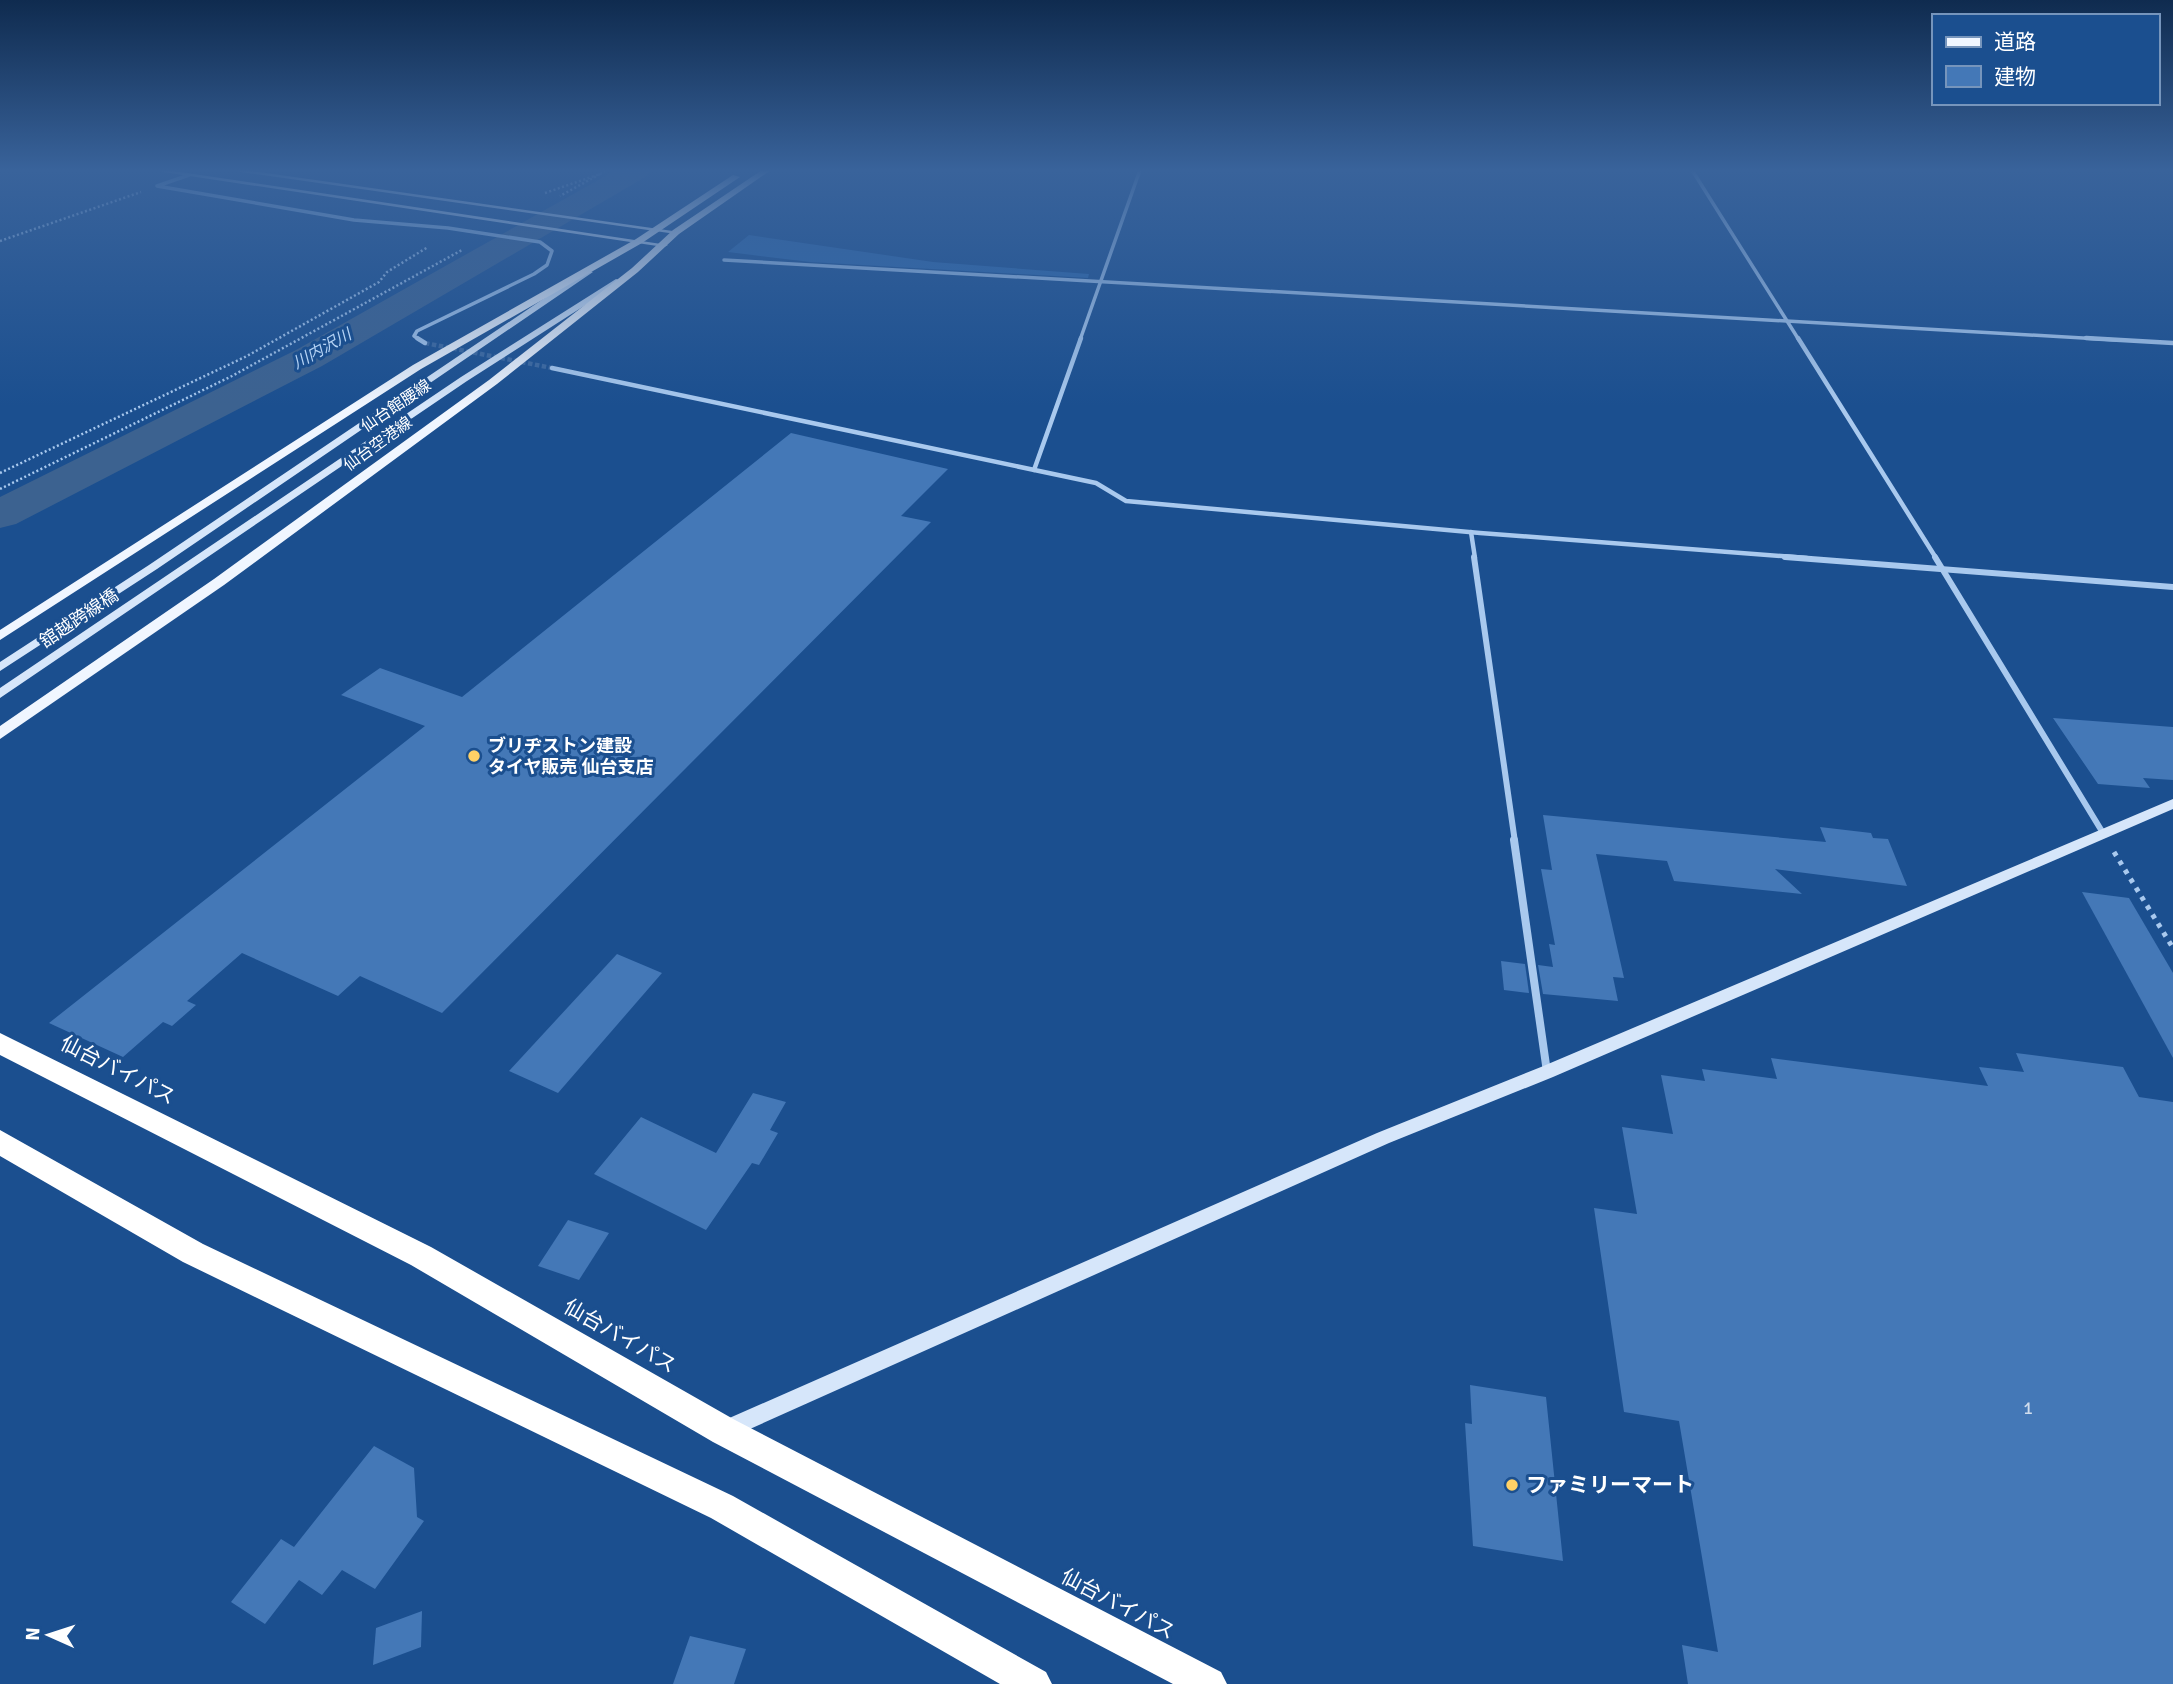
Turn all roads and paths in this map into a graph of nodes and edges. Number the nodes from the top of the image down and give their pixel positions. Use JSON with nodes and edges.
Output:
{"nodes":[{"id":1,"x":425,"y":249,"type":"edge"},
{"id":2,"x":465,"y":249,"type":"edge"},
{"id":3,"x":549,"y":249,"type":"edge"},
{"id":4,"x":627,"y":249,"type":"edge"},
{"id":5,"x":660,"y":249,"type":"edge"},
{"id":6,"x":1112,"y":249,"type":"edge"},
{"id":7,"x":1740,"y":249,"type":"edge"},
{"id":8,"x":724,"y":260,"type":"dead end"},
{"id":9,"x":598,"y":265,"type":"junction"},
{"id":10,"x":635,"y":270,"type":"junction"},
{"id":11,"x":1100,"y":281,"type":"junction"},
{"id":12,"x":1784,"y":321,"type":"junction"},
{"id":13,"x":2173,"y":343,"type":"edge"},
{"id":14,"x":425,"y":344,"type":"dead end"},
{"id":15,"x":552,"y":368,"type":"tunnel mouth"},
{"id":16,"x":1034,"y":470,"type":"junction"},
{"id":17,"x":0,"y":473,"type":"edge"},
{"id":18,"x":0,"y":489,"type":"edge"},
{"id":19,"x":1471,"y":532,"type":"junction"},
{"id":20,"x":153,"y":567,"type":"joint"},
{"id":21,"x":1943,"y":569,"type":"junction"},
{"id":22,"x":178,"y":572,"type":"joint"},
{"id":23,"x":2173,"y":587,"type":"edge"},
{"id":24,"x":0,"y":636,"type":"edge"},
{"id":25,"x":0,"y":667,"type":"edge"},
{"id":26,"x":0,"y":694,"type":"edge"},
{"id":27,"x":0,"y":734,"type":"edge"},
{"id":28,"x":2173,"y":804,"type":"edge"},
{"id":29,"x":2103,"y":833,"type":"junction"},
{"id":30,"x":2173,"y":948,"type":"edge"},
{"id":31,"x":0,"y":1043,"type":"edge"},
{"id":32,"x":1547,"y":1072,"type":"junction"},
{"id":33,"x":0,"y":1142,"type":"edge"},
{"id":34,"x":724,"y":1431,"type":"junction"},
{"id":35,"x":1034,"y":1684,"type":"edge"},
{"id":36,"x":1209,"y":1684,"type":"edge"}],
"edges":[{"from":1,"to":17,"type":"path"},
{"from":2,"to":18,"type":"path"},
{"from":3,"to":14,"type":"street"},
{"from":4,"to":9,"type":"main road"},
{"from":5,"to":10,"type":"main road","name":"仙台空港線"},
{"from":6,"to":11,"type":"street"},
{"from":7,"to":12,"type":"street"},
{"from":8,"to":11,"type":"street"},
{"from":9,"to":20,"type":"main road","name":"仙台館腰線"},
{"from":9,"to":24,"type":"main road"},
{"from":10,"to":22,"type":"main road","name":"仙台館腰線"},
{"from":10,"to":27,"type":"main road","name":"仙台空港線"},
{"from":11,"to":12,"type":"street"},
{"from":11,"to":16,"type":"street"},
{"from":12,"to":13,"type":"street"},
{"from":12,"to":21,"type":"street"},
{"from":15,"to":16,"type":"street"},
{"from":16,"to":19,"type":"street"},
{"from":19,"to":21,"type":"street"},
{"from":19,"to":32,"type":"street"},
{"from":20,"to":25,"type":"main road","name":"舘越跨線橋"},
{"from":21,"to":23,"type":"street"},
{"from":21,"to":29,"type":"street"},
{"from":22,"to":26,"type":"main road","name":"舘越跨線橋"},
{"from":28,"to":29,"type":"main road"},
{"from":29,"to":30,"type":"path"},
{"from":29,"to":32,"type":"main road"},
{"from":31,"to":34,"type":"highway","name":"仙台バイパス"},
{"from":32,"to":34,"type":"main road"},
{"from":33,"to":35,"type":"highway"},
{"from":34,"to":36,"type":"highway","name":"仙台バイパス"}]}
